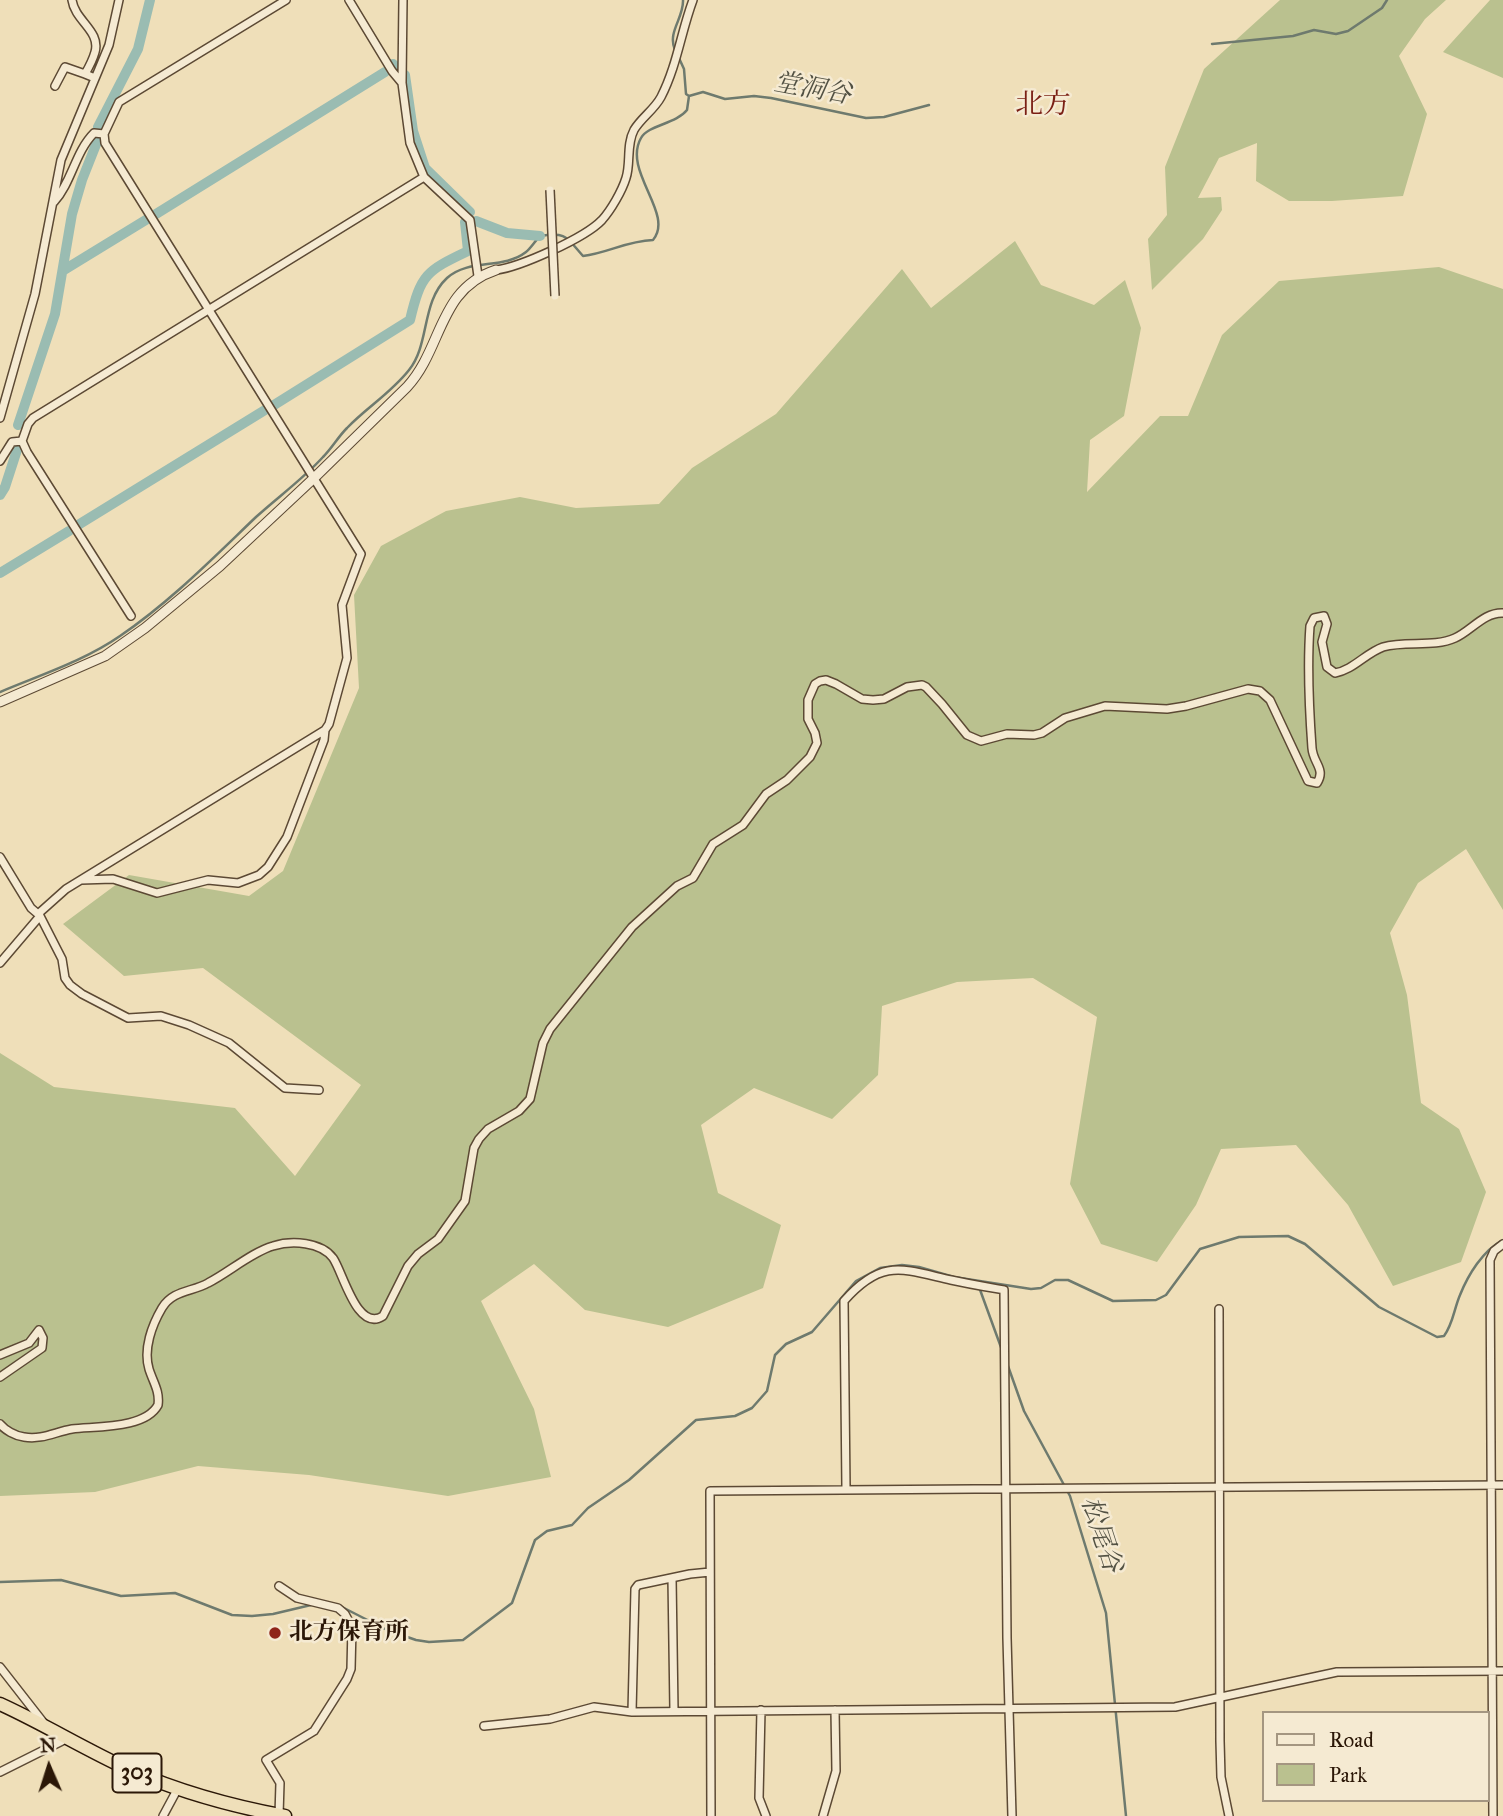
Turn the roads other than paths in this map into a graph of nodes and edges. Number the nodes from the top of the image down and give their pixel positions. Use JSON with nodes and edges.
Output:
{"nodes":[{"id":1,"x":72,"y":0,"type":"edge"},
{"id":2,"x":119,"y":0,"type":"edge"},
{"id":3,"x":286,"y":0,"type":"edge"},
{"id":4,"x":349,"y":0,"type":"edge"},
{"id":5,"x":403,"y":0,"type":"edge"},
{"id":6,"x":693,"y":0,"type":"edge"},
{"id":7,"x":85,"y":74,"type":"junction"},
{"id":8,"x":95,"y":78,"type":"junction"},
{"id":9,"x":402,"y":83,"type":"junction"},
{"id":10,"x":55,"y":86,"type":"dead end"},
{"id":11,"x":104,"y":134,"type":"junction"},
{"id":12,"x":424,"y":177,"type":"junction"},
{"id":13,"x":550,"y":190,"type":"dead end"},
{"id":14,"x":53,"y":203,"type":"junction"},
{"id":15,"x":496,"y":270,"type":"joint"},
{"id":16,"x":478,"y":276,"type":"junction"},
{"id":17,"x":555,"y":296,"type":"dead end"},
{"id":18,"x":209,"y":310,"type":"junction"},
{"id":19,"x":0,"y":418,"type":"edge"},
{"id":20,"x":22,"y":440,"type":"junction"},
{"id":21,"x":0,"y":461,"type":"edge"},
{"id":22,"x":313,"y":480,"type":"junction"},
{"id":23,"x":1503,"y":613,"type":"edge"},
{"id":24,"x":131,"y":617,"type":"dead end"},
{"id":25,"x":0,"y":702,"type":"edge"},
{"id":26,"x":325,"y":730,"type":"junction"},
{"id":27,"x":0,"y":857,"type":"edge"},
{"id":28,"x":80,"y":880,"type":"junction"},
{"id":29,"x":39,"y":915,"type":"junction"},
{"id":30,"x":0,"y":963,"type":"edge"},
{"id":31,"x":319,"y":1090,"type":"dead end"},
{"id":32,"x":1503,"y":1244,"type":"edge"},
{"id":33,"x":1219,"y":1309,"type":"dead end"},
{"id":34,"x":0,"y":1355,"type":"edge"},
{"id":35,"x":0,"y":1377,"type":"edge"},
{"id":36,"x":0,"y":1424,"type":"edge"},
{"id":37,"x":1492,"y":1484,"type":"junction"},
{"id":38,"x":1503,"y":1485,"type":"edge"},
{"id":39,"x":1220,"y":1486,"type":"junction"},
{"id":40,"x":1007,"y":1488,"type":"junction"},
{"id":41,"x":846,"y":1489,"type":"junction"},
{"id":42,"x":710,"y":1573,"type":"junction"},
{"id":43,"x":673,"y":1578,"type":"junction"},
{"id":44,"x":279,"y":1586,"type":"dead end"},
{"id":45,"x":0,"y":1667,"type":"edge"},
{"id":46,"x":1493,"y":1671,"type":"junction"},
{"id":47,"x":1503,"y":1671,"type":"edge"},
{"id":48,"x":1220,"y":1699,"type":"junction"},
{"id":49,"x":0,"y":1704,"type":"edge"},
{"id":50,"x":1008,"y":1709,"type":"junction"},
{"id":51,"x":761,"y":1710,"type":"junction"},
{"id":52,"x":835,"y":1710,"type":"junction"},
{"id":53,"x":674,"y":1711,"type":"junction"},
{"id":54,"x":711,"y":1711,"type":"junction"},
{"id":55,"x":632,"y":1712,"type":"junction"},
{"id":56,"x":45,"y":1725,"type":"junction"},
{"id":57,"x":484,"y":1727,"type":"dead end"},
{"id":58,"x":66,"y":1736,"type":"junction"},
{"id":59,"x":0,"y":1772,"type":"edge"},
{"id":60,"x":177,"y":1790,"type":"junction"},
{"id":61,"x":235,"y":1811,"type":"edge"},
{"id":62,"x":163,"y":1816,"type":"edge"},
{"id":63,"x":282,"y":1816,"type":"edge"},
{"id":64,"x":711,"y":1816,"type":"edge"},
{"id":65,"x":766,"y":1816,"type":"edge"},
{"id":66,"x":823,"y":1816,"type":"edge"},
{"id":67,"x":1012,"y":1816,"type":"edge"},
{"id":68,"x":1228,"y":1816,"type":"edge"},
{"id":69,"x":1493,"y":1816,"type":"edge"}],
"edges":[{"from":1,"to":7,"type":"street"},
{"from":2,"to":8,"type":"street"},
{"from":3,"to":11,"type":"street"},
{"from":4,"to":9,"type":"street"},
{"from":5,"to":9,"type":"street"},
{"from":6,"to":15,"type":"street"},
{"from":7,"to":8,"type":"street"},
{"from":7,"to":10,"type":"street"},
{"from":8,"to":14,"type":"street"},
{"from":9,"to":12,"type":"street"},
{"from":11,"to":14,"type":"street"},
{"from":11,"to":18,"type":"street"},
{"from":12,"to":16,"type":"street"},
{"from":12,"to":18,"type":"street"},
{"from":13,"to":17,"type":"street","bridge":true},
{"from":14,"to":19,"type":"street"},
{"from":15,"to":16,"type":"street"},
{"from":16,"to":22,"type":"street"},
{"from":18,"to":20,"type":"street"},
{"from":18,"to":22,"type":"street"},
{"from":20,"to":21,"type":"street"},
{"from":20,"to":24,"type":"street"},
{"from":22,"to":25,"type":"street"},
{"from":22,"to":26,"type":"street"},
{"from":23,"to":36,"type":"street"},
{"from":26,"to":28,"type":"street"},
{"from":26,"to":28,"type":"street"},
{"from":27,"to":29,"type":"street"},
{"from":28,"to":29,"type":"street"},
{"from":29,"to":30,"type":"street"},
{"from":29,"to":31,"type":"street"},
{"from":32,"to":37,"type":"street"},
{"from":33,"to":39,"type":"street"},
{"from":34,"to":35,"type":"street"},
{"from":37,"to":38,"type":"street"},
{"from":37,"to":39,"type":"street"},
{"from":37,"to":46,"type":"street"},
{"from":39,"to":40,"type":"street"},
{"from":39,"to":48,"type":"street"},
{"from":40,"to":41,"type":"street"},
{"from":40,"to":41,"type":"street"},
{"from":40,"to":50,"type":"street"},
{"from":41,"to":42,"type":"street"},
{"from":42,"to":43,"type":"street"},
{"from":42,"to":54,"type":"street"},
{"from":43,"to":53,"type":"street"},
{"from":43,"to":55,"type":"street"},
{"from":44,"to":63,"type":"street"},
{"from":45,"to":56,"type":"street"},
{"from":46,"to":47,"type":"street"},
{"from":46,"to":48,"type":"street"},
{"from":46,"to":69,"type":"street"},
{"from":48,"to":50,"type":"street"},
{"from":48,"to":68,"type":"street"},
{"from":49,"to":56,"type":"highway","number":"303"},
{"from":50,"to":52,"type":"street"},
{"from":50,"to":67,"type":"street"},
{"from":51,"to":52,"type":"street"},
{"from":51,"to":54,"type":"street"},
{"from":51,"to":65,"type":"street"},
{"from":52,"to":66,"type":"street"},
{"from":53,"to":54,"type":"street"},
{"from":53,"to":55,"type":"street"},
{"from":54,"to":64,"type":"street"},
{"from":55,"to":57,"type":"street"},
{"from":56,"to":58,"type":"highway","number":"303"},
{"from":58,"to":59,"type":"street"},
{"from":58,"to":60,"type":"highway","number":"303"},
{"from":60,"to":61,"type":"highway","number":"303"},
{"from":60,"to":62,"type":"street"},
{"from":61,"to":63,"type":"highway","number":"303"}]}
